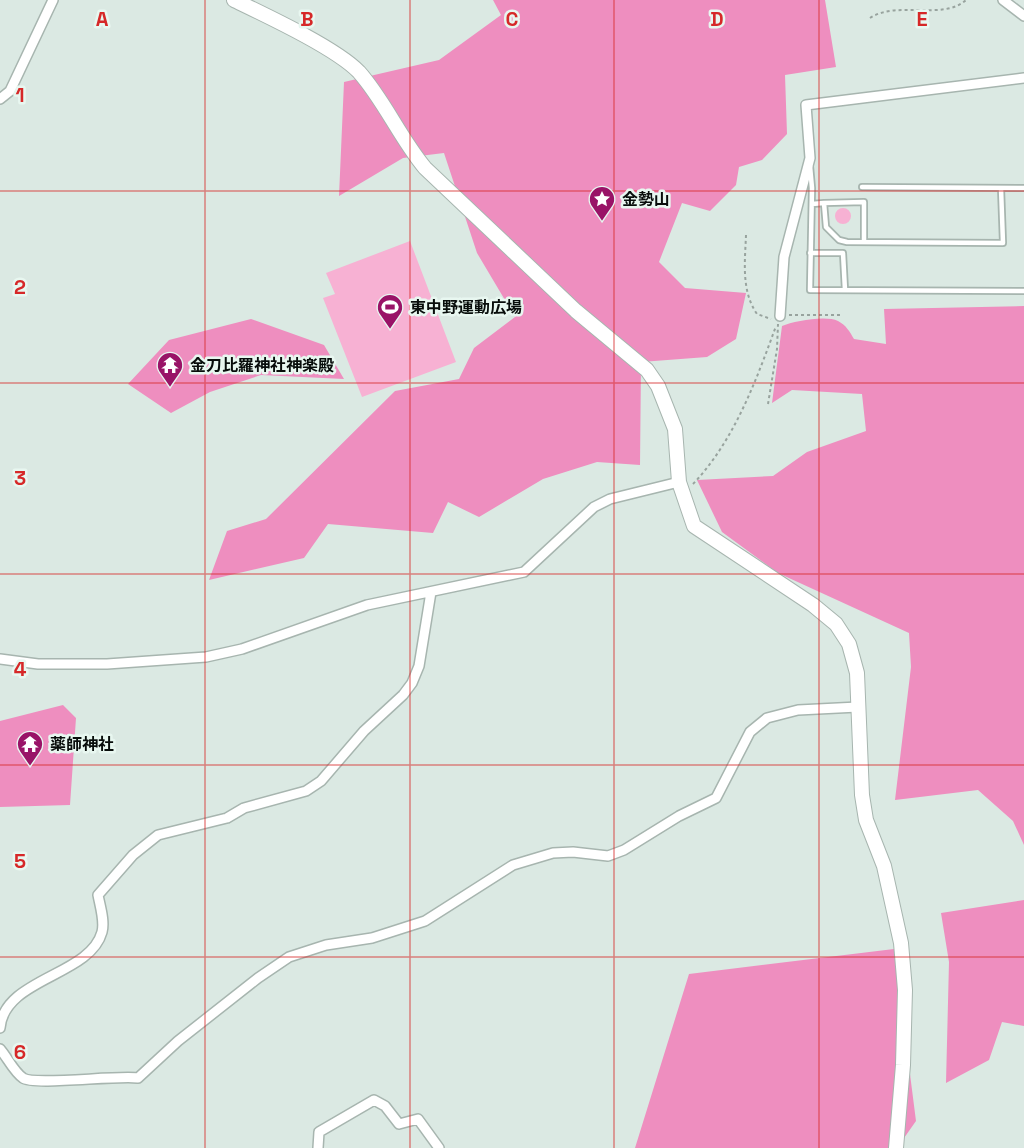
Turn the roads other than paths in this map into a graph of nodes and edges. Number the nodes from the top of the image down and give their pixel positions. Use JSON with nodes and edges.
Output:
{"nodes":[{"id":1,"x":53,"y":0,"type":"edge"},
{"id":2,"x":234,"y":0,"type":"edge"},
{"id":3,"x":1003,"y":0,"type":"edge"},
{"id":4,"x":1024,"y":16,"type":"edge"},
{"id":5,"x":1024,"y":78,"type":"edge"},
{"id":6,"x":0,"y":99,"type":"edge"},
{"id":7,"x":810,"y":158,"type":"junction"},
{"id":8,"x":1001,"y":188,"type":"junction"},
{"id":9,"x":1024,"y":188,"type":"edge"},
{"id":10,"x":864,"y":202,"type":"junction"},
{"id":11,"x":824,"y":203,"type":"junction"},
{"id":12,"x":812,"y":204,"type":"junction"},
{"id":13,"x":864,"y":242,"type":"junction"},
{"id":14,"x":810,"y":253,"type":"junction"},
{"id":15,"x":845,"y":290,"type":"junction"},
{"id":16,"x":1024,"y":291,"type":"edge"},
{"id":17,"x":779,"y":317,"type":"road end"},
{"id":18,"x":681,"y":489,"type":"junction"},
{"id":19,"x":431,"y":592,"type":"junction"},
{"id":20,"x":0,"y":659,"type":"edge"},
{"id":21,"x":858,"y":707,"type":"junction"},
{"id":22,"x":0,"y":1028,"type":"edge"},
{"id":23,"x":0,"y":1049,"type":"edge"},
{"id":24,"x":893,"y":1147,"type":"edge"},
{"id":25,"x":318,"y":1148,"type":"edge"},
{"id":26,"x":439,"y":1148,"type":"edge"}],
"edges":[{"from":1,"to":6,"type":"street"},
{"from":2,"to":18,"type":"street"},
{"from":3,"to":4,"type":"street"},
{"from":5,"to":7,"type":"street"},
{"from":7,"to":12,"type":"lane"},
{"from":7,"to":17,"type":"street"},
{"from":8,"to":9,"type":"lane"},
{"from":8,"to":10,"type":"lane"},
{"from":8,"to":13,"type":"lane"},
{"from":10,"to":11,"type":"lane"},
{"from":10,"to":13,"type":"lane"},
{"from":11,"to":12,"type":"lane"},
{"from":11,"to":13,"type":"lane"},
{"from":12,"to":14,"type":"lane"},
{"from":14,"to":15,"type":"lane"},
{"from":14,"to":15,"type":"lane"},
{"from":15,"to":16,"type":"lane"},
{"from":18,"to":19,"type":"street"},
{"from":18,"to":21,"type":"street"},
{"from":19,"to":20,"type":"street"},
{"from":19,"to":22,"type":"street"},
{"from":21,"to":23,"type":"street"},
{"from":21,"to":24,"type":"street"},
{"from":25,"to":26,"type":"street"}]}
